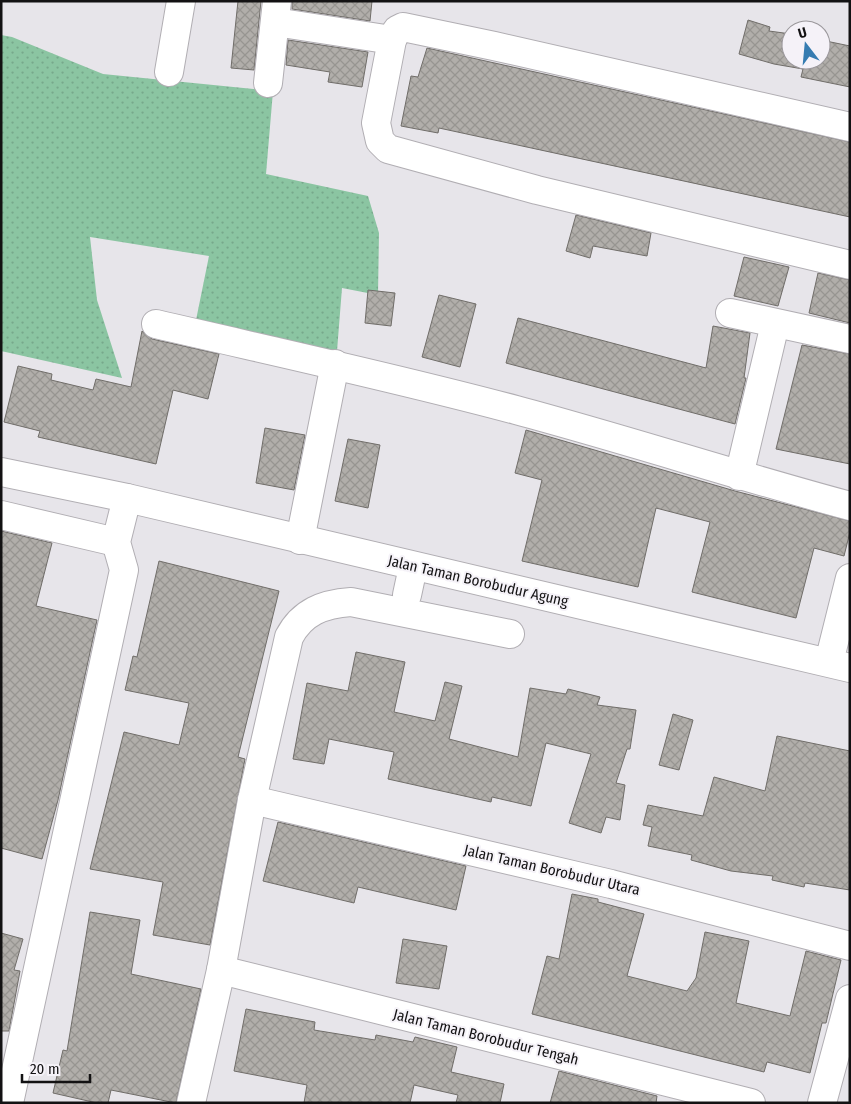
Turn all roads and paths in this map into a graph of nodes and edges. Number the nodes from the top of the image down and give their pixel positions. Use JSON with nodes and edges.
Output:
{"nodes":[{"id":1,"x":181,"y":1,"type":"edge"},
{"id":2,"x":276,"y":12,"type":"edge"},
{"id":3,"x":392,"y":40,"type":"junction"},
{"id":4,"x":169,"y":72,"type":"dead end"},
{"id":5,"x":268,"y":84,"type":"dead end"},
{"id":6,"x":850,"y":127,"type":"edge"},
{"id":7,"x":850,"y":265,"type":"edge"},
{"id":8,"x":730,"y":313,"type":"dead end"},
{"id":9,"x":156,"y":324,"type":"dead end"},
{"id":10,"x":774,"y":324,"type":"junction"},
{"id":11,"x":850,"y":339,"type":"edge"},
{"id":12,"x":335,"y":364,"type":"junction"},
{"id":13,"x":1,"y":472,"type":"edge"},
{"id":14,"x":738,"y":476,"type":"junction"},
{"id":15,"x":127,"y":498,"type":"junction"},
{"id":16,"x":850,"y":506,"type":"edge"},
{"id":17,"x":1,"y":515,"type":"edge"},
{"id":18,"x":300,"y":540,"type":"junction"},
{"id":19,"x":116,"y":542,"type":"junction"},
{"id":20,"x":413,"y":567,"type":"junction"},
{"id":21,"x":850,"y":578,"type":"edge"},
{"id":22,"x":407,"y":595,"type":"dead end"},
{"id":23,"x":510,"y":634,"type":"dead end"},
{"id":24,"x":840,"y":665,"type":"edge"},
{"id":25,"x":252,"y":800,"type":"junction"},
{"id":26,"x":850,"y":946,"type":"edge"},
{"id":27,"x":221,"y":970,"type":"junction"},
{"id":28,"x":850,"y":999,"type":"edge"},
{"id":29,"x":9,"y":1103,"type":"edge"},
{"id":30,"x":191,"y":1103,"type":"edge"},
{"id":31,"x":752,"y":1103,"type":"edge"},
{"id":32,"x":822,"y":1103,"type":"edge"}],
"edges":[{"from":1,"to":4,"type":"street"},
{"from":2,"to":3,"type":"street"},
{"from":2,"to":5,"type":"street"},
{"from":3,"to":6,"type":"street"},
{"from":3,"to":7,"type":"street"},
{"from":8,"to":10,"type":"street"},
{"from":9,"to":12,"type":"street"},
{"from":10,"to":11,"type":"street"},
{"from":10,"to":14,"type":"street"},
{"from":12,"to":14,"type":"street"},
{"from":12,"to":18,"type":"street"},
{"from":13,"to":15,"type":"street","name":"Jalan Taman Borobudur Agung"},
{"from":14,"to":16,"type":"street"},
{"from":15,"to":18,"type":"street","name":"Jalan Taman Borobudur Agung"},
{"from":15,"to":19,"type":"street"},
{"from":17,"to":19,"type":"street"},
{"from":18,"to":20,"type":"street","name":"Jalan Taman Borobudur Agung"},
{"from":19,"to":29,"type":"street"},
{"from":20,"to":22,"type":"street"},
{"from":20,"to":24,"type":"street","name":"Jalan Taman Borobudur Agung"},
{"from":21,"to":24,"type":"street"},
{"from":23,"to":25,"type":"street"},
{"from":25,"to":26,"type":"street","name":"Jalan Taman Borobudur Utara"},
{"from":25,"to":27,"type":"street"},
{"from":27,"to":30,"type":"street"},
{"from":27,"to":31,"type":"street","name":"Jalan Taman Borobudur Tengah"},
{"from":28,"to":32,"type":"street"}]}
